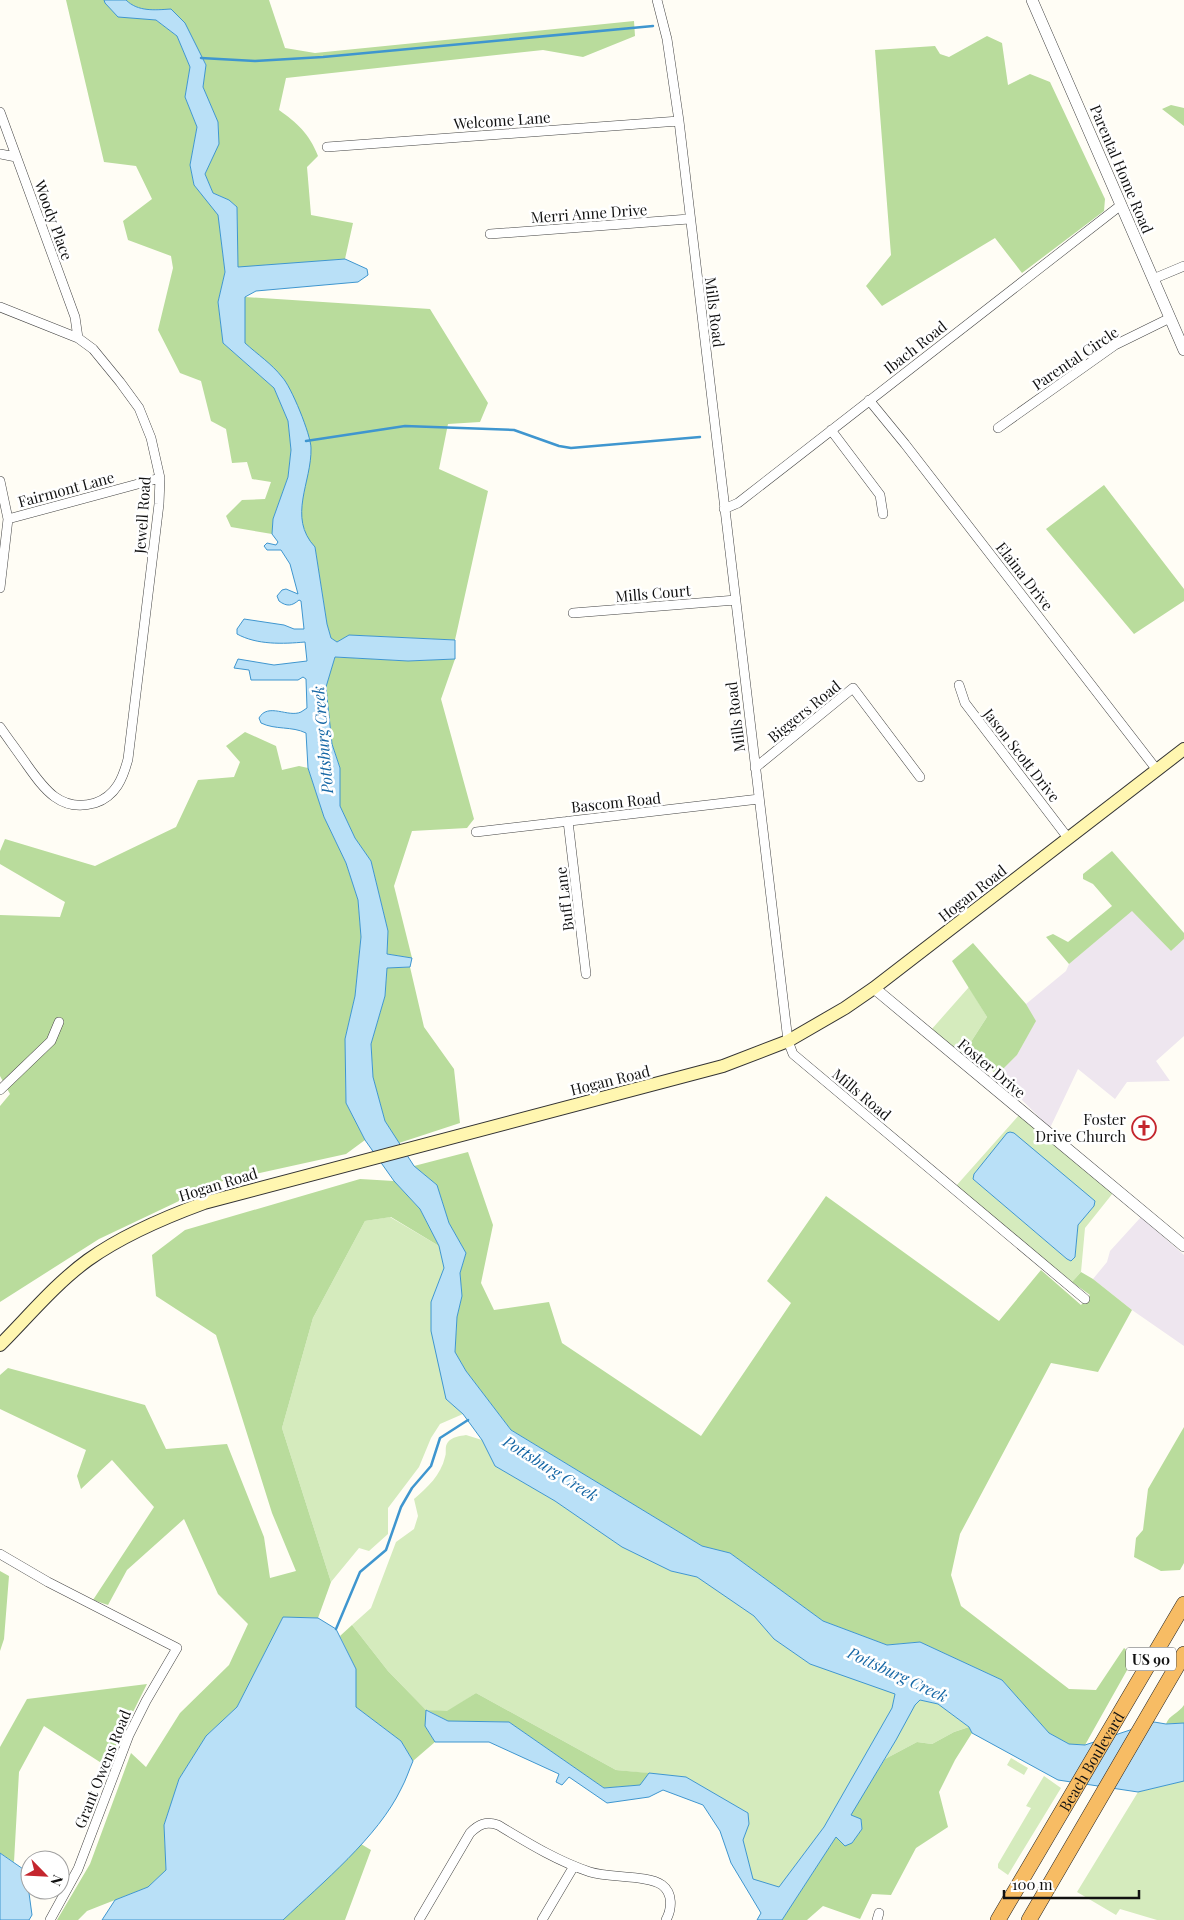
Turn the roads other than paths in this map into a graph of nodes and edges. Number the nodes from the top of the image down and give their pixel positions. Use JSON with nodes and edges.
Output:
{"nodes":[{"id":1,"x":656,"y":0,"type":"edge"},
{"id":2,"x":1032,"y":0,"type":"edge"},
{"id":3,"x":0,"y":112,"type":"edge"},
{"id":4,"x":679,"y":121,"type":"junction"},
{"id":5,"x":327,"y":147,"type":"dead end"},
{"id":6,"x":0,"y":154,"type":"edge"},
{"id":7,"x":16,"y":157,"type":"junction"},
{"id":8,"x":1121,"y":205,"type":"junction"},
{"id":9,"x":689,"y":219,"type":"junction"},
{"id":10,"x":490,"y":234,"type":"dead end"},
{"id":11,"x":1184,"y":266,"type":"edge"},
{"id":12,"x":1153,"y":279,"type":"junction"},
{"id":13,"x":0,"y":307,"type":"edge"},
{"id":14,"x":1170,"y":318,"type":"junction"},
{"id":15,"x":78,"y":338,"type":"junction"},
{"id":16,"x":1184,"y":350,"type":"edge"},
{"id":17,"x":869,"y":400,"type":"junction"},
{"id":18,"x":998,"y":428,"type":"dead end"},
{"id":19,"x":831,"y":430,"type":"junction"},
{"id":20,"x":160,"y":478,"type":"junction"},
{"id":21,"x":0,"y":481,"type":"edge"},
{"id":22,"x":724,"y":509,"type":"junction"},
{"id":23,"x":884,"y":514,"type":"dead end"},
{"id":24,"x":8,"y":519,"type":"junction"},
{"id":25,"x":0,"y":588,"type":"edge"},
{"id":26,"x":736,"y":600,"type":"junction"},
{"id":27,"x":573,"y":613,"type":"dead end"},
{"id":28,"x":959,"y":685,"type":"dead end"},
{"id":29,"x":0,"y":727,"type":"edge"},
{"id":30,"x":1184,"y":749,"type":"edge"},
{"id":31,"x":755,"y":768,"type":"junction"},
{"id":32,"x":1157,"y":770,"type":"junction"},
{"id":33,"x":920,"y":777,"type":"dead end"},
{"id":34,"x":759,"y":800,"type":"junction"},
{"id":35,"x":568,"y":821,"type":"junction"},
{"id":36,"x":476,"y":832,"type":"dead end"},
{"id":37,"x":1068,"y":838,"type":"junction"},
{"id":38,"x":586,"y":974,"type":"dead end"},
{"id":39,"x":874,"y":988,"type":"junction"},
{"id":40,"x":59,"y":1022,"type":"dead end"},
{"id":41,"x":788,"y":1041,"type":"junction"},
{"id":42,"x":0,"y":1090,"type":"edge"},
{"id":43,"x":1184,"y":1246,"type":"edge"},
{"id":44,"x":1084,"y":1298,"type":"dead end"},
{"id":45,"x":0,"y":1345,"type":"edge"},
{"id":46,"x":0,"y":1554,"type":"edge"},
{"id":47,"x":1184,"y":1604,"type":"edge"},
{"id":48,"x":1184,"y":1654,"type":"edge"},
{"id":49,"x":574,"y":1866,"type":"junction"},
{"id":50,"x":50,"y":1920,"type":"edge"},
{"id":51,"x":419,"y":1920,"type":"edge"},
{"id":52,"x":542,"y":1920,"type":"edge"},
{"id":53,"x":666,"y":1920,"type":"edge"},
{"id":54,"x":998,"y":1920,"type":"edge"},
{"id":55,"x":1028,"y":1920,"type":"edge"}],
"edges":[{"from":1,"to":4,"type":"street","name":"Mills Road"},
{"from":2,"to":8,"type":"street","name":"Parental Home Road"},
{"from":3,"to":7,"type":"street","name":"Woody Place"},
{"from":4,"to":5,"type":"street","name":"Welcome Lane"},
{"from":4,"to":9,"type":"street","name":"Mills Road"},
{"from":6,"to":7,"type":"street"},
{"from":7,"to":15,"type":"street","name":"Woody Place"},
{"from":8,"to":12,"type":"street","name":"Parental Home Road"},
{"from":8,"to":17,"type":"street","name":"Ibach Road"},
{"from":9,"to":10,"type":"street","name":"Merri Anne Drive"},
{"from":9,"to":22,"type":"street","name":"Mills Road"},
{"from":11,"to":12,"type":"street"},
{"from":12,"to":14,"type":"street","name":"Parental Home Road"},
{"from":13,"to":15,"type":"street","name":"Jewell Road"},
{"from":14,"to":16,"type":"street","name":"Parental Home Road"},
{"from":14,"to":18,"type":"street","name":"Parental Circle"},
{"from":15,"to":20,"type":"street","name":"Jewell Road"},
{"from":17,"to":19,"type":"street","name":"Ibach Road"},
{"from":17,"to":32,"type":"street","name":"Elaina Drive"},
{"from":19,"to":22,"type":"street","name":"Ibach Road"},
{"from":19,"to":23,"type":"street"},
{"from":20,"to":24,"type":"street","name":"Fairmont Lane"},
{"from":20,"to":29,"type":"street","name":"Jewell Road"},
{"from":21,"to":24,"type":"street"},
{"from":22,"to":26,"type":"street","name":"Mills Road"},
{"from":24,"to":25,"type":"street"},
{"from":26,"to":27,"type":"street","name":"Mills Court"},
{"from":26,"to":31,"type":"street","name":"Mills Road"},
{"from":28,"to":37,"type":"street","name":"Jason Scott Drive"},
{"from":30,"to":32,"type":"main road","name":"Hogan Road"},
{"from":31,"to":33,"type":"street","name":"Biggers Road"},
{"from":31,"to":34,"type":"street","name":"Mills Road"},
{"from":32,"to":37,"type":"main road","name":"Hogan Road"},
{"from":34,"to":35,"type":"street","name":"Bascom Road"},
{"from":34,"to":41,"type":"street","name":"Mills Road"},
{"from":35,"to":36,"type":"street","name":"Bascom Road"},
{"from":35,"to":38,"type":"street","name":"Buff Lane"},
{"from":37,"to":39,"type":"main road","name":"Hogan Road"},
{"from":39,"to":41,"type":"main road","name":"Hogan Road"},
{"from":39,"to":43,"type":"street","name":"Foster Drive"},
{"from":40,"to":42,"type":"street"},
{"from":41,"to":44,"type":"street","name":"Mills Road"},
{"from":41,"to":45,"type":"main road","name":"Hogan Road"},
{"from":46,"to":50,"type":"street","name":"Grant Owens Road"},
{"from":47,"to":54,"type":"highway","name":"Beach Boulevard","number":"US 90"},
{"from":48,"to":55,"type":"highway","number":"US 90"},
{"from":49,"to":51,"type":"street"},
{"from":49,"to":52,"type":"street"},
{"from":49,"to":53,"type":"street"}]}
